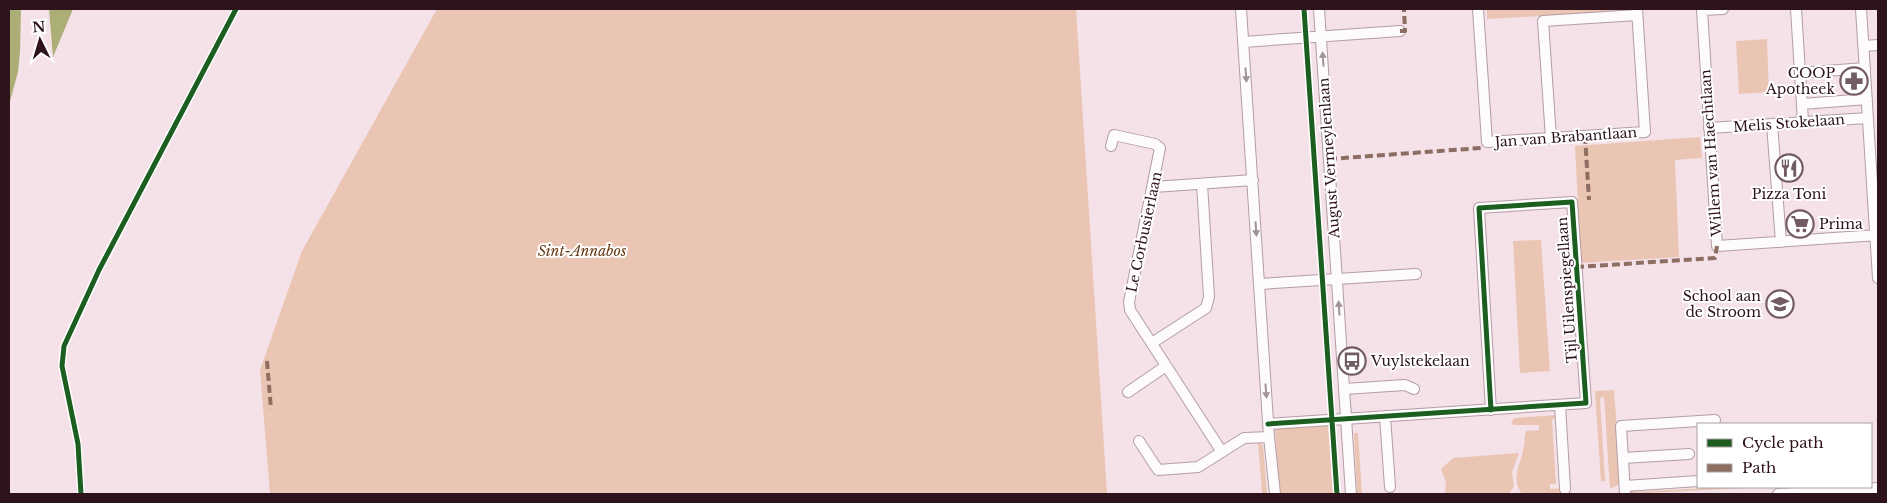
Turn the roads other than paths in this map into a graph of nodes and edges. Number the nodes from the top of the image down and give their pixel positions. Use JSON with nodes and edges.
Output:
{"nodes":[{"id":1,"x":1241,"y":9,"type":"edge"},
{"id":2,"x":1319,"y":9,"type":"edge"},
{"id":3,"x":1478,"y":9,"type":"edge"},
{"id":4,"x":1723,"y":9,"type":"edge"},
{"id":5,"x":1796,"y":9,"type":"edge"},
{"id":6,"x":1861,"y":9,"type":"edge"},
{"id":7,"x":1637,"y":12,"type":"edge"},
{"id":8,"x":1400,"y":31,"type":"dead end"},
{"id":9,"x":1321,"y":36,"type":"junction"},
{"id":10,"x":1244,"y":42,"type":"junction"},
{"id":11,"x":1878,"y":45,"type":"edge"},
{"id":12,"x":1864,"y":46,"type":"junction"},
{"id":13,"x":1865,"y":68,"type":"junction"},
{"id":14,"x":1800,"y":72,"type":"junction"},
{"id":15,"x":1867,"y":99,"type":"junction"},
{"id":16,"x":1802,"y":104,"type":"junction"},
{"id":17,"x":1868,"y":118,"type":"junction"},
{"id":18,"x":1803,"y":122,"type":"junction"},
{"id":19,"x":1772,"y":124,"type":"junction"},
{"id":20,"x":1709,"y":128,"type":"junction"},
{"id":21,"x":1551,"y":138,"type":"junction"},
{"id":22,"x":1111,"y":146,"type":"dead end"},
{"id":23,"x":1253,"y":180,"type":"junction"},
{"id":24,"x":1202,"y":184,"type":"junction"},
{"id":25,"x":1154,"y":187,"type":"junction"},
{"id":26,"x":1877,"y":235,"type":"edge"},
{"id":27,"x":1781,"y":242,"type":"junction"},
{"id":28,"x":1416,"y":274,"type":"dead end"},
{"id":29,"x":1878,"y":278,"type":"edge"},
{"id":30,"x":1337,"y":279,"type":"junction"},
{"id":31,"x":1260,"y":284,"type":"junction"},
{"id":32,"x":1152,"y":343,"type":"junction"},
{"id":33,"x":1166,"y":366,"type":"junction"},
{"id":34,"x":1344,"y":389,"type":"junction"},
{"id":35,"x":1414,"y":389,"type":"dead end"},
{"id":36,"x":1128,"y":392,"type":"dead end"},
{"id":37,"x":1560,"y":405,"type":"junction"},
{"id":38,"x":1491,"y":410,"type":"junction"},
{"id":39,"x":1385,"y":416,"type":"junction"},
{"id":40,"x":1346,"y":419,"type":"junction"},
{"id":41,"x":1715,"y":420,"type":"dead end"},
{"id":42,"x":1268,"y":424,"type":"junction"},
{"id":43,"x":1269,"y":437,"type":"junction"},
{"id":44,"x":1139,"y":441,"type":"dead end"},
{"id":45,"x":1222,"y":452,"type":"junction"},
{"id":46,"x":1689,"y":454,"type":"dead end"},
{"id":47,"x":1623,"y":458,"type":"junction"},
{"id":48,"x":1697,"y":481,"type":"edge"},
{"id":49,"x":1390,"y":487,"type":"dead end"},
{"id":50,"x":1878,"y":488,"type":"edge"},
{"id":51,"x":1565,"y":489,"type":"dead end"},
{"id":52,"x":1625,"y":490,"type":"edge"},
{"id":53,"x":1800,"y":490,"type":"edge"},
{"id":54,"x":1275,"y":494,"type":"edge"},
{"id":55,"x":1351,"y":494,"type":"edge"},
{"id":56,"x":1778,"y":494,"type":"edge"}],
"edges":[{"from":1,"to":10,"type":"street"},
{"from":2,"to":9,"type":"street","name":"August Vermeylenlaan"},
{"from":3,"to":21,"type":"street","name":"Jan van Brabantlaan"},
{"from":4,"to":20,"type":"street","name":"Willem van Haechtlaan"},
{"from":5,"to":14,"type":"street"},
{"from":6,"to":12,"type":"street"},
{"from":7,"to":21,"type":"street"},
{"from":7,"to":21,"type":"street","name":"Jan van Brabantlaan"},
{"from":8,"to":9,"type":"street"},
{"from":9,"to":10,"type":"street"},
{"from":30,"to":9,"type":"street","name":"August Vermeylenlaan","one_way":true},
{"from":10,"to":23,"type":"street","one_way":true},
{"from":11,"to":12,"type":"street"},
{"from":12,"to":13,"type":"street"},
{"from":13,"to":14,"type":"street"},
{"from":13,"to":15,"type":"street"},
{"from":14,"to":16,"type":"street"},
{"from":15,"to":16,"type":"street"},
{"from":15,"to":17,"type":"street"},
{"from":16,"to":18,"type":"street"},
{"from":17,"to":18,"type":"street","name":"Melis Stokelaan"},
{"from":17,"to":26,"type":"street"},
{"from":18,"to":19,"type":"street","name":"Melis Stokelaan"},
{"from":19,"to":20,"type":"street","name":"Melis Stokelaan"},
{"from":19,"to":27,"type":"street"},
{"from":20,"to":27,"type":"street","name":"Willem van Haechtlaan"},
{"from":22,"to":25,"type":"street","name":"Le Corbusierlaan"},
{"from":23,"to":24,"type":"street"},
{"from":23,"to":31,"type":"street","one_way":true},
{"from":24,"to":25,"type":"street"},
{"from":24,"to":32,"type":"street"},
{"from":25,"to":32,"type":"street","name":"Le Corbusierlaan"},
{"from":26,"to":27,"type":"street","name":"Willem van Haechtlaan"},
{"from":26,"to":29,"type":"street"},
{"from":28,"to":30,"type":"street"},
{"from":30,"to":31,"type":"street"},
{"from":34,"to":30,"type":"street","name":"August Vermeylenlaan","one_way":true},
{"from":31,"to":42,"type":"street","one_way":true},
{"from":32,"to":33,"type":"street","name":"Le Corbusierlaan"},
{"from":33,"to":36,"type":"street"},
{"from":33,"to":45,"type":"street","name":"Le Corbusierlaan"},
{"from":34,"to":35,"type":"street"},
{"from":34,"to":40,"type":"street","name":"August Vermeylenlaan"},
{"from":37,"to":38,"type":"street"},
{"from":37,"to":38,"type":"street","name":"Tijl Uilenspiegellaan"},
{"from":37,"to":51,"type":"street"},
{"from":38,"to":39,"type":"street"},
{"from":39,"to":40,"type":"street"},
{"from":39,"to":49,"type":"street"},
{"from":40,"to":42,"type":"street"},
{"from":40,"to":55,"type":"street","name":"August Vermeylenlaan"},
{"from":41,"to":47,"type":"street"},
{"from":42,"to":43,"type":"street"},
{"from":43,"to":45,"type":"street"},
{"from":43,"to":54,"type":"street"},
{"from":44,"to":45,"type":"street"},
{"from":46,"to":47,"type":"street"},
{"from":47,"to":52,"type":"street"},
{"from":48,"to":52,"type":"street"},
{"from":50,"to":53,"type":"street"},
{"from":53,"to":56,"type":"street"}]}
